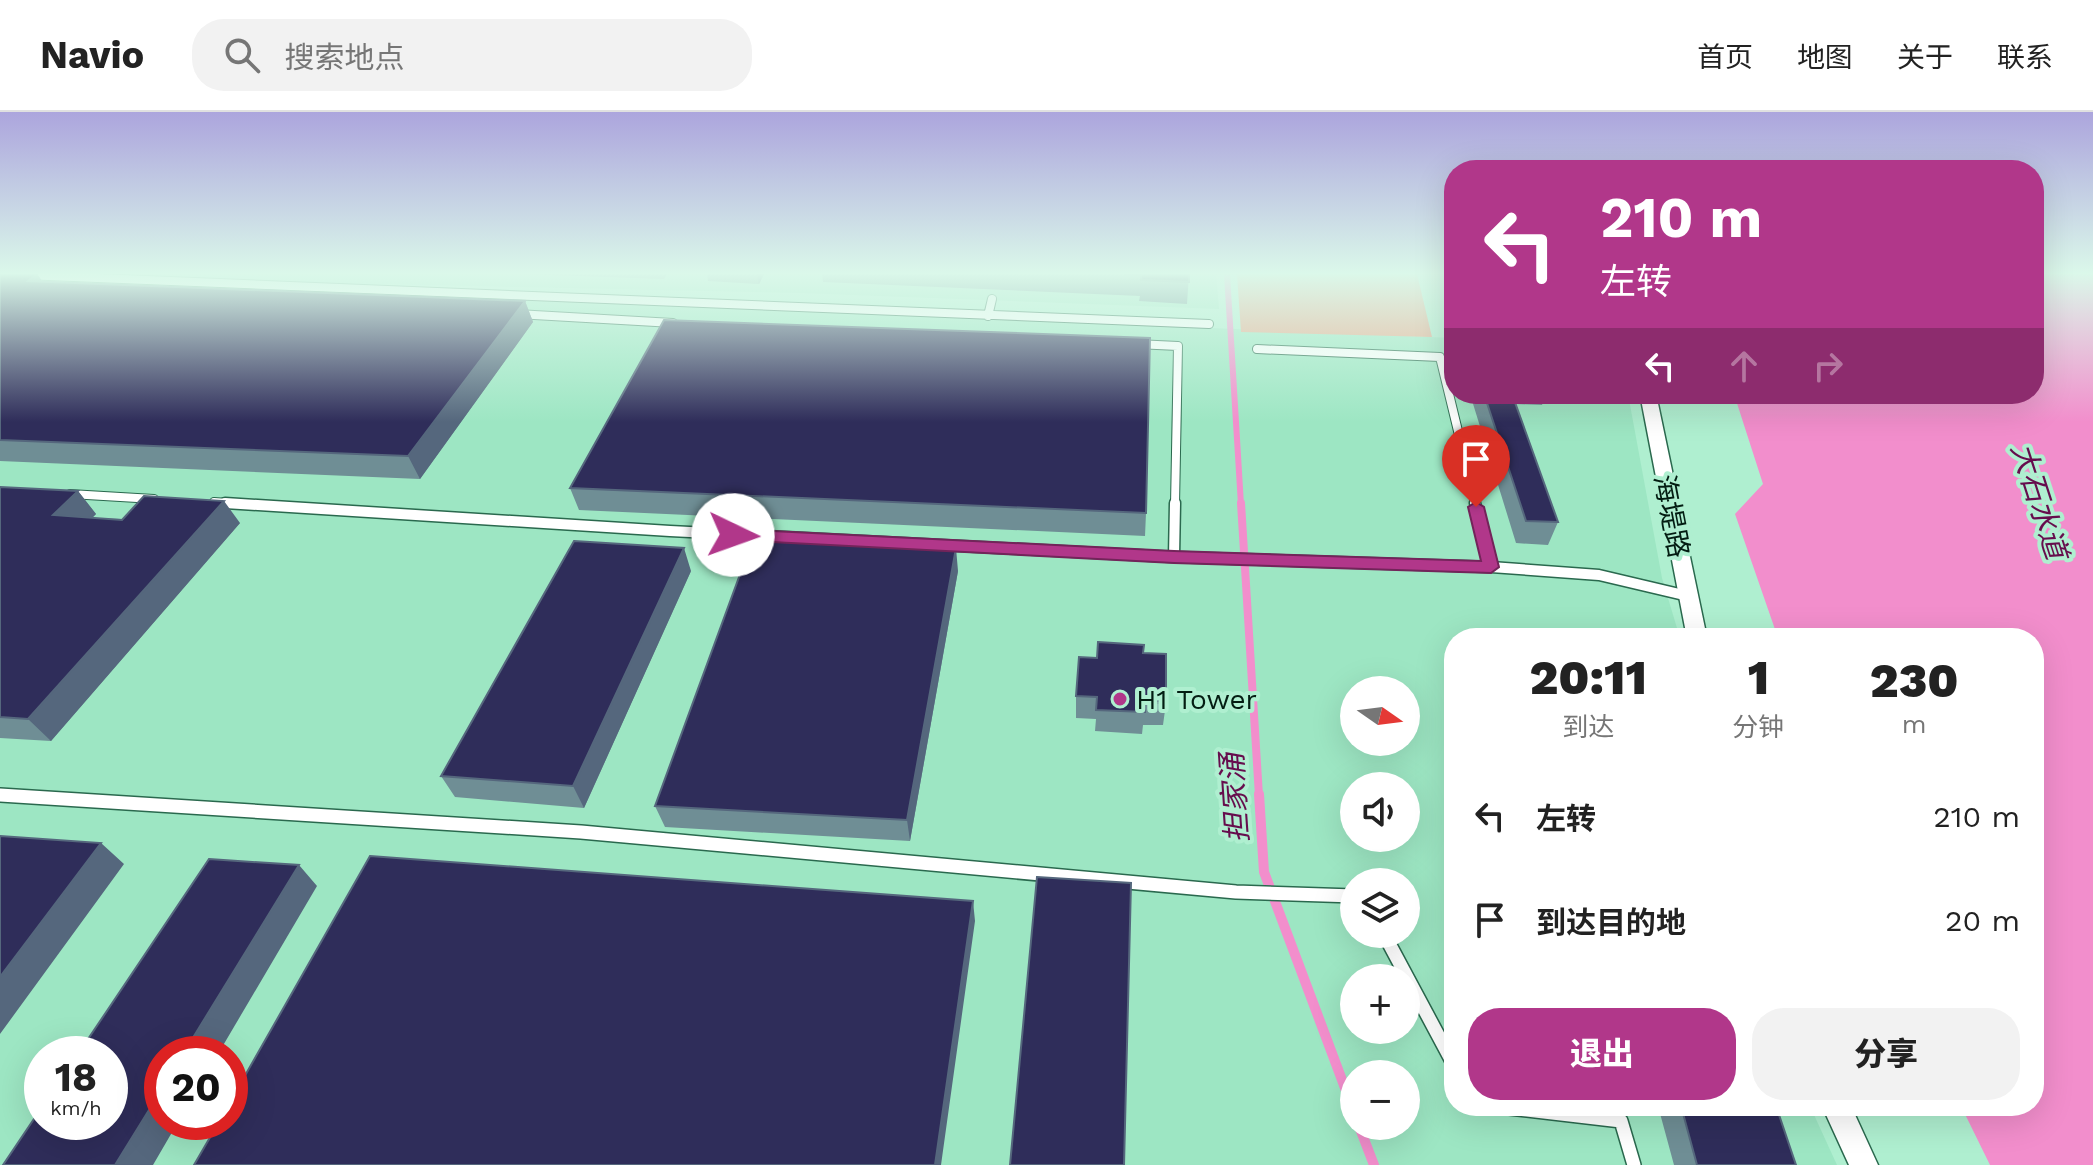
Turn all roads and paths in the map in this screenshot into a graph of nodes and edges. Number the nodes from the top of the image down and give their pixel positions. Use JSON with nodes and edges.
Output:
{"nodes":[{"id":1,"x":1185,"y":323,"type":"edge"},
{"id":2,"x":1209,"y":324,"type":"dead end"},
{"id":3,"x":1131,"y":344,"type":"edge"},
{"id":4,"x":1257,"y":349,"type":"dead end"},
{"id":5,"x":1444,"y":373,"type":"edge"},
{"id":6,"x":1451,"y":404,"type":"edge"},
{"id":7,"x":1650,"y":404,"type":"edge"},
{"id":8,"x":59,"y":494,"type":"edge"},
{"id":9,"x":162,"y":499,"type":"edge"},
{"id":10,"x":209,"y":502,"type":"edge"},
{"id":11,"x":1174,"y":557,"type":"junction"},
{"id":12,"x":1491,"y":567,"type":"junction"},
{"id":13,"x":1688,"y":596,"type":"junction"},
{"id":14,"x":1695,"y":628,"type":"edge"},
{"id":15,"x":0,"y":795,"type":"edge"},
{"id":16,"x":1340,"y":896,"type":"edge"},
{"id":17,"x":1391,"y":948,"type":"edge"},
{"id":18,"x":1444,"y":1046,"type":"edge"},
{"id":19,"x":1578,"y":1116,"type":"edge"},
{"id":20,"x":1841,"y":1116,"type":"edge"},
{"id":21,"x":1634,"y":1165,"type":"edge"},
{"id":22,"x":1864,"y":1165,"type":"edge"}],
"edges":[{"from":1,"to":2,"type":"lane"},
{"from":3,"to":11,"type":"lane"},
{"from":4,"to":5,"type":"lane"},
{"from":6,"to":12,"type":"lane"},
{"from":7,"to":13,"type":"street","name":"海堤路"},
{"from":8,"to":9,"type":"lane"},
{"from":10,"to":11,"type":"lane"},
{"from":11,"to":12,"type":"lane"},
{"from":12,"to":13,"type":"lane"},
{"from":13,"to":14,"type":"street","name":"海堤路"},
{"from":15,"to":16,"type":"lane"},
{"from":17,"to":18,"type":"lane"},
{"from":19,"to":21,"type":"lane"},
{"from":20,"to":22,"type":"street"}]}
